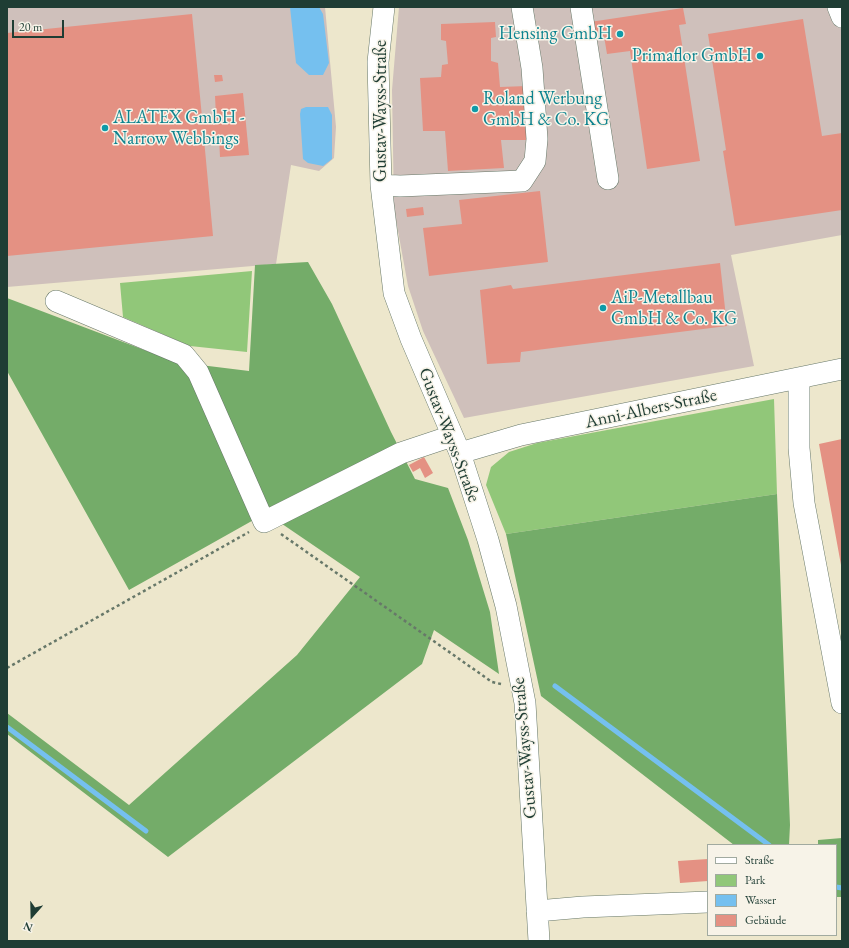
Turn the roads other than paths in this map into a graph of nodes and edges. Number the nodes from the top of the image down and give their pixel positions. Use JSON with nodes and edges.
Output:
{"nodes":[{"id":1,"x":384,"y":7,"type":"edge"},
{"id":2,"x":522,"y":7,"type":"edge"},
{"id":3,"x":581,"y":7,"type":"edge"},
{"id":4,"x":838,"y":7,"type":"edge"},
{"id":5,"x":842,"y":17,"type":"edge"},
{"id":6,"x":608,"y":179,"type":"dead end"},
{"id":7,"x":381,"y":185,"type":"junction"},
{"id":8,"x":56,"y":301,"type":"dead end"},
{"id":9,"x":842,"y":369,"type":"edge"},
{"id":10,"x":799,"y":378,"type":"junction"},
{"id":11,"x":456,"y":444,"type":"junction"},
{"id":12,"x":842,"y":703,"type":"edge"},
{"id":13,"x":707,"y":902,"type":"edge"},
{"id":14,"x":537,"y":911,"type":"junction"},
{"id":15,"x":539,"y":941,"type":"edge"}],
"edges":[{"from":1,"to":7,"type":"street","name":"Gustav-Wayss-Straße"},
{"from":2,"to":7,"type":"street"},
{"from":3,"to":6,"type":"street"},
{"from":4,"to":5,"type":"street"},
{"from":7,"to":11,"type":"street","name":"Gustav-Wayss-Straße"},
{"from":8,"to":11,"type":"street","name":"Anni-Albers-Straße"},
{"from":9,"to":10,"type":"street","name":"Anni-Albers-Straße"},
{"from":10,"to":11,"type":"street","name":"Anni-Albers-Straße"},
{"from":10,"to":12,"type":"street"},
{"from":11,"to":14,"type":"street","name":"Gustav-Wayss-Straße"},
{"from":13,"to":14,"type":"street"},
{"from":14,"to":15,"type":"street","name":"Gustav-Wayss-Straße"}]}
